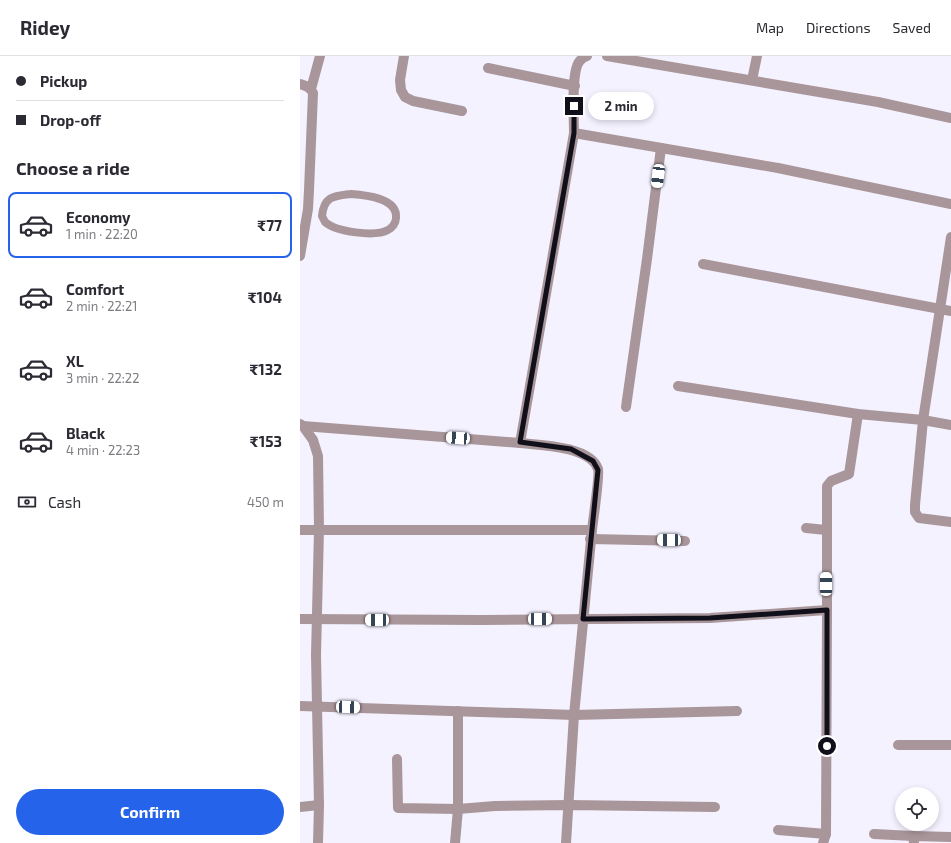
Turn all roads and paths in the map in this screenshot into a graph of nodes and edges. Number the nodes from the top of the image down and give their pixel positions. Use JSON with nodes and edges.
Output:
{"nodes":[{"id":1,"x":320,"y":56,"type":"edge"},
{"id":2,"x":404,"y":56,"type":"edge"},
{"id":3,"x":587,"y":56,"type":"edge"},
{"id":4,"x":607,"y":56,"type":"edge"},
{"id":5,"x":757,"y":56,"type":"edge"},
{"id":6,"x":488,"y":68,"type":"dead end"},
{"id":7,"x":752,"y":80,"type":"junction"},
{"id":8,"x":300,"y":84,"type":"edge"},
{"id":9,"x":575,"y":86,"type":"junction"},
{"id":10,"x":311,"y":89,"type":"junction"},
{"id":11,"x":462,"y":111,"type":"dead end"},
{"id":12,"x":951,"y":118,"type":"edge"},
{"id":13,"x":574,"y":133,"type":"junction"},
{"id":14,"x":661,"y":148,"type":"junction"},
{"id":15,"x":305,"y":190,"type":"edge"},
{"id":16,"x":951,"y":204,"type":"edge"},
{"id":17,"x":308,"y":209,"type":"junction"},
{"id":18,"x":323,"y":210,"type":"junction"},
{"id":19,"x":951,"y":237,"type":"edge"},
{"id":20,"x":300,"y":256,"type":"edge"},
{"id":21,"x":703,"y":264,"type":"dead end"},
{"id":22,"x":940,"y":309,"type":"junction"},
{"id":23,"x":951,"y":311,"type":"edge"},
{"id":24,"x":678,"y":386,"type":"dead end"},
{"id":25,"x":626,"y":406,"type":"dead end"},
{"id":26,"x":858,"y":414,"type":"junction"},
{"id":27,"x":923,"y":420,"type":"junction"},
{"id":28,"x":302,"y":425,"type":"edge"},
{"id":29,"x":951,"y":425,"type":"edge"},
{"id":30,"x":520,"y":442,"type":"junction"},
{"id":31,"x":951,"y":522,"type":"edge"},
{"id":32,"x":806,"y":528,"type":"dead end"},
{"id":33,"x":319,"y":529,"type":"junction"},
{"id":34,"x":300,"y":530,"type":"edge"},
{"id":35,"x":826,"y":530,"type":"junction"},
{"id":36,"x":591,"y":534,"type":"junction"},
{"id":37,"x":685,"y":541,"type":"dead end"},
{"id":38,"x":827,"y":610,"type":"junction"},
{"id":39,"x":300,"y":619,"type":"edge"},
{"id":40,"x":316,"y":619,"type":"junction"},
{"id":41,"x":583,"y":619,"type":"junction"},
{"id":42,"x":300,"y":706,"type":"edge"},
{"id":43,"x":317,"y":706,"type":"junction"},
{"id":44,"x":458,"y":711,"type":"junction"},
{"id":45,"x":737,"y":711,"type":"dead end"},
{"id":46,"x":574,"y":714,"type":"junction"},
{"id":47,"x":898,"y":745,"type":"dead end"},
{"id":48,"x":951,"y":745,"type":"edge"},
{"id":49,"x":397,"y":760,"type":"dead end"},
{"id":50,"x":319,"y":805,"type":"junction"},
{"id":51,"x":569,"y":805,"type":"junction"},
{"id":52,"x":300,"y":807,"type":"edge"},
{"id":53,"x":715,"y":807,"type":"dead end"},
{"id":54,"x":458,"y":809,"type":"junction"},
{"id":55,"x":778,"y":830,"type":"dead end"},
{"id":56,"x":874,"y":834,"type":"dead end"},
{"id":57,"x":951,"y":837,"type":"edge"},
{"id":58,"x":825,"y":838,"type":"edge"},
{"id":59,"x":914,"y":840,"type":"edge"},
{"id":60,"x":318,"y":843,"type":"edge"},
{"id":61,"x":455,"y":843,"type":"edge"},
{"id":62,"x":566,"y":843,"type":"edge"}],
"edges":[{"from":1,"to":10,"type":"street"},
{"from":2,"to":11,"type":"street"},
{"from":3,"to":9,"type":"street"},
{"from":4,"to":7,"type":"street"},
{"from":5,"to":7,"type":"street"},
{"from":6,"to":9,"type":"street"},
{"from":7,"to":12,"type":"street"},
{"from":8,"to":10,"type":"street"},
{"from":9,"to":13,"type":"street"},
{"from":10,"to":15,"type":"street"},
{"from":13,"to":14,"type":"street"},
{"from":13,"to":30,"type":"street"},
{"from":14,"to":16,"type":"street"},
{"from":14,"to":25,"type":"street"},
{"from":15,"to":17,"type":"street"},
{"from":17,"to":18,"type":"lane"},
{"from":17,"to":20,"type":"street"},
{"from":18,"to":18,"type":"lane"},
{"from":19,"to":22,"type":"street"},
{"from":21,"to":22,"type":"street"},
{"from":22,"to":23,"type":"street"},
{"from":22,"to":27,"type":"street"},
{"from":24,"to":26,"type":"street"},
{"from":26,"to":27,"type":"street"},
{"from":26,"to":35,"type":"street"},
{"from":27,"to":29,"type":"street"},
{"from":27,"to":31,"type":"street"},
{"from":28,"to":30,"type":"street"},
{"from":28,"to":33,"type":"street"},
{"from":30,"to":36,"type":"street"},
{"from":32,"to":35,"type":"street"},
{"from":33,"to":34,"type":"street"},
{"from":33,"to":36,"type":"street"},
{"from":33,"to":40,"type":"street"},
{"from":35,"to":38,"type":"street"},
{"from":36,"to":37,"type":"street"},
{"from":36,"to":41,"type":"street"},
{"from":38,"to":41,"type":"street"},
{"from":38,"to":58,"type":"street"},
{"from":39,"to":40,"type":"street"},
{"from":40,"to":41,"type":"street"},
{"from":40,"to":43,"type":"street"},
{"from":41,"to":46,"type":"street"},
{"from":42,"to":43,"type":"street"},
{"from":43,"to":44,"type":"street"},
{"from":43,"to":50,"type":"street"},
{"from":44,"to":46,"type":"street"},
{"from":44,"to":54,"type":"street"},
{"from":45,"to":46,"type":"street"},
{"from":46,"to":51,"type":"street"},
{"from":47,"to":48,"type":"street"},
{"from":49,"to":54,"type":"street"},
{"from":50,"to":52,"type":"street"},
{"from":50,"to":60,"type":"street"},
{"from":51,"to":53,"type":"street"},
{"from":51,"to":54,"type":"street"},
{"from":51,"to":62,"type":"street"},
{"from":54,"to":61,"type":"street"},
{"from":55,"to":58,"type":"street"},
{"from":56,"to":59,"type":"street"},
{"from":57,"to":59,"type":"street"}]}
